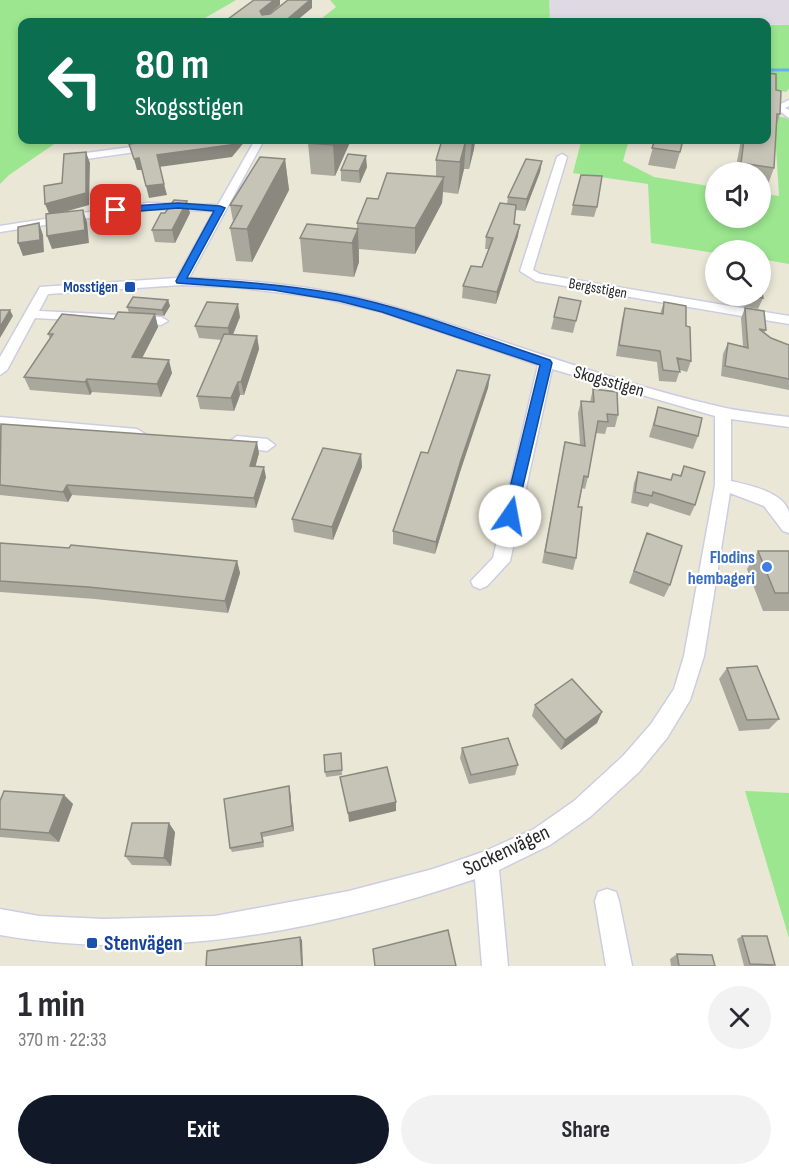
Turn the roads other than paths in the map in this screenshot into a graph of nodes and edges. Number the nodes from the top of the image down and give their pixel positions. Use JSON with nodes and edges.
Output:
{"nodes":[{"id":1,"x":789,"y":103,"type":"edge"},
{"id":2,"x":789,"y":115,"type":"edge"},
{"id":3,"x":257,"y":144,"type":"edge"},
{"id":4,"x":161,"y":146,"type":"edge"},
{"id":5,"x":86,"y":156,"type":"edge"},
{"id":6,"x":562,"y":157,"type":"dead end"},
{"id":7,"x":220,"y":208,"type":"junction"},
{"id":8,"x":0,"y":229,"type":"edge"},
{"id":9,"x":181,"y":281,"type":"junction"},
{"id":10,"x":31,"y":314,"type":"junction"},
{"id":11,"x":789,"y":320,"type":"edge"},
{"id":12,"x":161,"y":321,"type":"dead end"},
{"id":13,"x":546,"y":363,"type":"junction"},
{"id":14,"x":0,"y":370,"type":"edge"},
{"id":15,"x":723,"y":413,"type":"junction"},
{"id":16,"x":0,"y":422,"type":"edge"},
{"id":17,"x":789,"y":422,"type":"edge"},
{"id":18,"x":148,"y":435,"type":"edge"},
{"id":19,"x":224,"y":441,"type":"edge"},
{"id":20,"x":267,"y":445,"type":"dead end"},
{"id":21,"x":723,"y":485,"type":"junction"},
{"id":22,"x":789,"y":526,"type":"edge"},
{"id":23,"x":480,"y":581,"type":"dead end"},
{"id":24,"x":486,"y":863,"type":"junction"},
{"id":25,"x":607,"y":901,"type":"dead end"},
{"id":26,"x":0,"y":922,"type":"edge"},
{"id":27,"x":495,"y":966,"type":"edge"},
{"id":28,"x":619,"y":966,"type":"edge"}],
"edges":[{"from":1,"to":2,"type":"street"},
{"from":3,"to":7,"type":"street"},
{"from":4,"to":5,"type":"street"},
{"from":6,"to":11,"type":"street","name":"Bergsstigen"},
{"from":7,"to":8,"type":"street"},
{"from":7,"to":9,"type":"street"},
{"from":9,"to":10,"type":"street"},
{"from":9,"to":13,"type":"street","name":"Skogsstigen"},
{"from":10,"to":12,"type":"street"},
{"from":10,"to":14,"type":"street"},
{"from":13,"to":15,"type":"street","name":"Skogsstigen"},
{"from":13,"to":23,"type":"street"},
{"from":15,"to":17,"type":"street"},
{"from":15,"to":21,"type":"street","name":"Sockenvägen"},
{"from":16,"to":18,"type":"street"},
{"from":19,"to":20,"type":"street"},
{"from":21,"to":22,"type":"street"},
{"from":21,"to":24,"type":"street","name":"Sockenvägen"},
{"from":24,"to":26,"type":"street","name":"Sockenvägen"},
{"from":24,"to":27,"type":"street"},
{"from":25,"to":28,"type":"street"}]}
